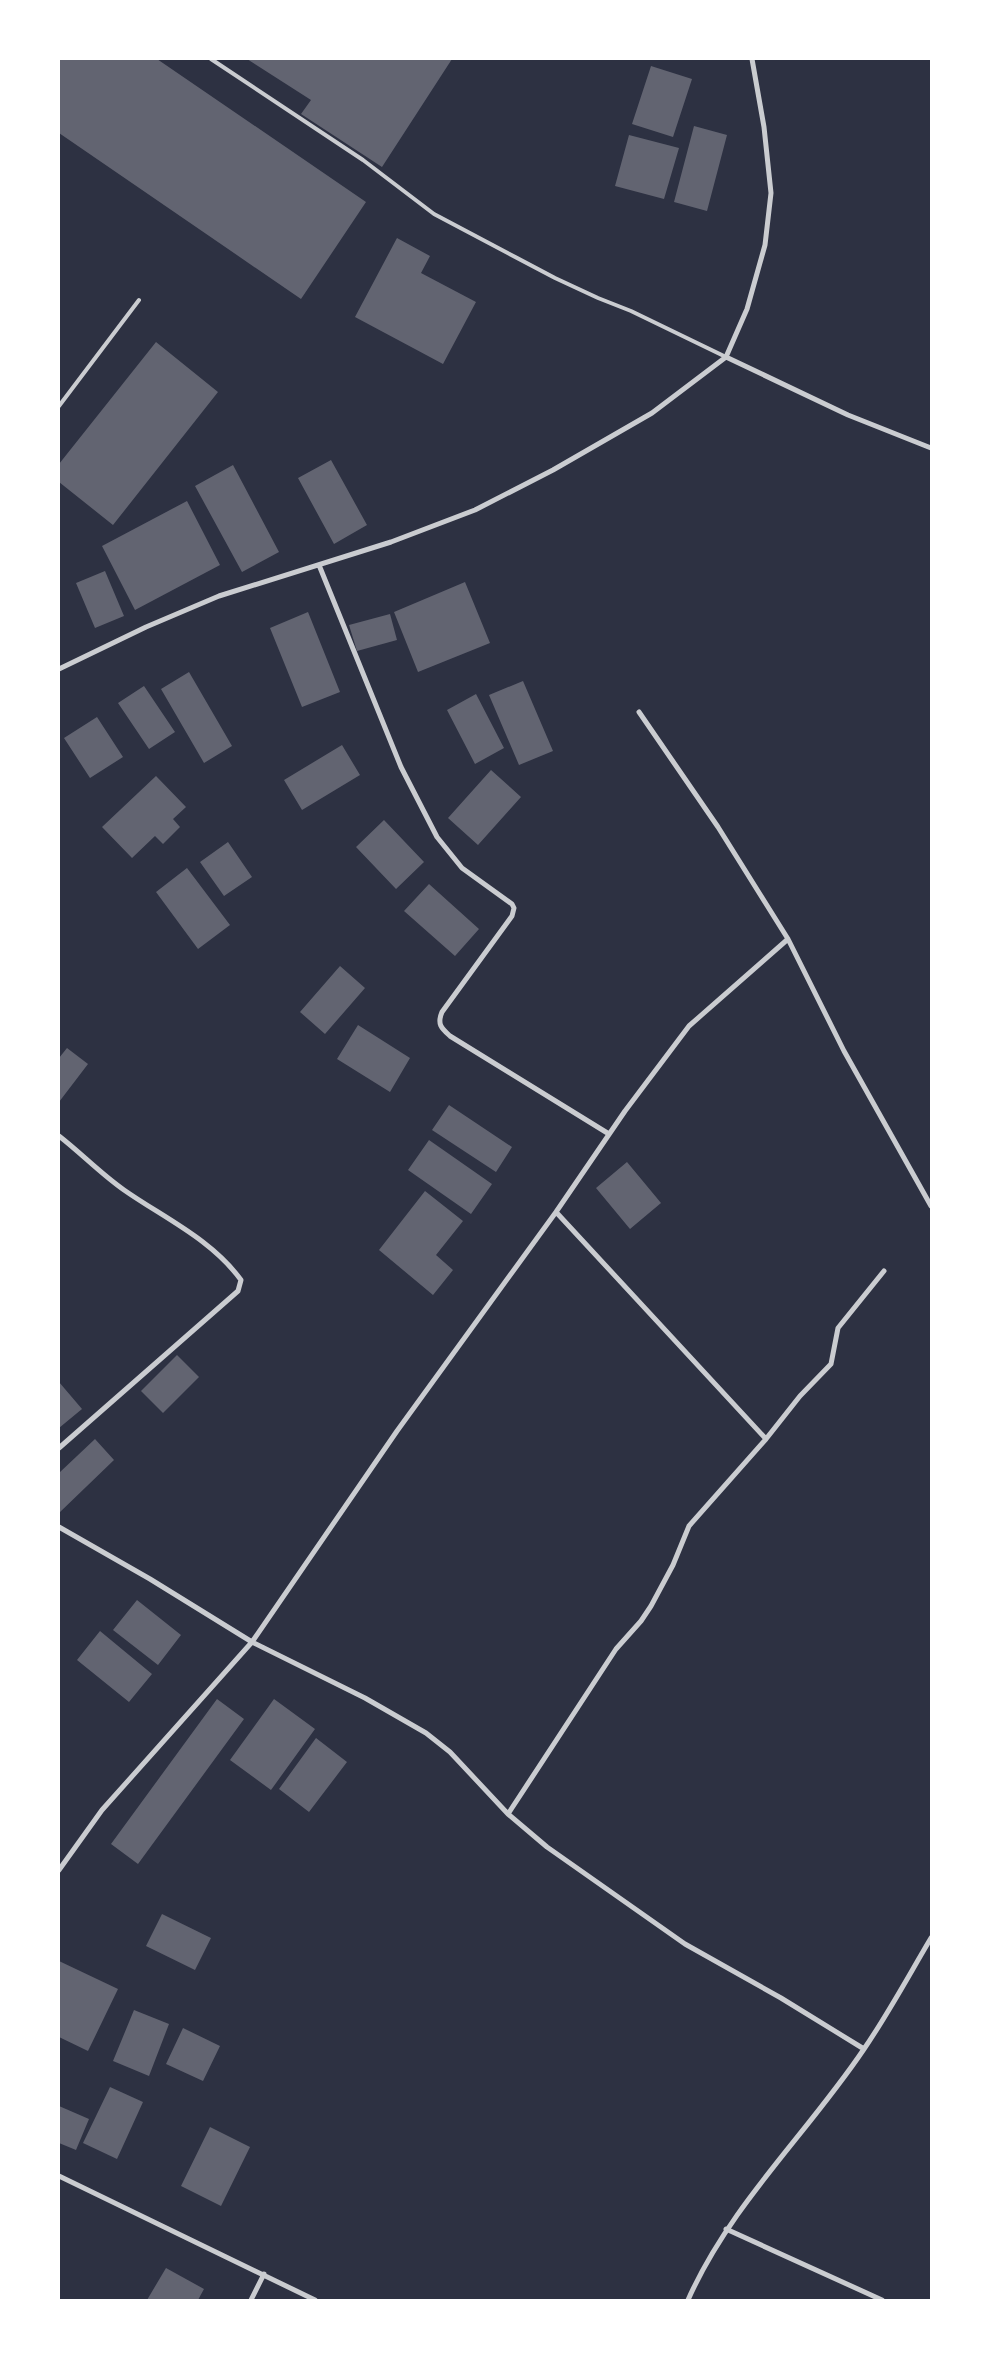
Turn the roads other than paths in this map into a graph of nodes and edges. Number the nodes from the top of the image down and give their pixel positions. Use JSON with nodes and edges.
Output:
{"nodes":[{"id":1,"x":211,"y":59,"type":"edge"},
{"id":2,"x":752,"y":59,"type":"edge"},
{"id":3,"x":139,"y":300,"type":"dead end"},
{"id":4,"x":726,"y":358,"type":"junction"},
{"id":5,"x":59,"y":406,"type":"edge"},
{"id":6,"x":931,"y":448,"type":"edge"},
{"id":7,"x":320,"y":565,"type":"junction"},
{"id":8,"x":59,"y":669,"type":"edge"},
{"id":9,"x":639,"y":712,"type":"dead end"},
{"id":10,"x":788,"y":939,"type":"junction"},
{"id":11,"x":609,"y":1134,"type":"junction"},
{"id":12,"x":59,"y":1136,"type":"edge"},
{"id":13,"x":931,"y":1206,"type":"edge"},
{"id":14,"x":556,"y":1212,"type":"junction"},
{"id":15,"x":884,"y":1271,"type":"dead end"},
{"id":16,"x":766,"y":1440,"type":"junction"},
{"id":17,"x":59,"y":1448,"type":"edge"},
{"id":18,"x":59,"y":1527,"type":"edge"},
{"id":19,"x":252,"y":1642,"type":"junction"},
{"id":20,"x":508,"y":1814,"type":"junction"},
{"id":21,"x":59,"y":1870,"type":"edge"},
{"id":22,"x":931,"y":1938,"type":"edge"},
{"id":23,"x":864,"y":2050,"type":"junction"},
{"id":24,"x":59,"y":2176,"type":"edge"},
{"id":25,"x":726,"y":2229,"type":"junction"},
{"id":26,"x":264,"y":2274,"type":"junction"},
{"id":27,"x":251,"y":2300,"type":"edge"},
{"id":28,"x":315,"y":2300,"type":"edge"},
{"id":29,"x":688,"y":2300,"type":"edge"},
{"id":30,"x":882,"y":2300,"type":"edge"}],
"edges":[{"from":1,"to":4,"type":"lane"},
{"from":2,"to":4,"type":"street"},
{"from":3,"to":5,"type":"lane"},
{"from":4,"to":6,"type":"street"},
{"from":4,"to":7,"type":"street"},
{"from":7,"to":8,"type":"street"},
{"from":7,"to":11,"type":"street"},
{"from":9,"to":10,"type":"street"},
{"from":10,"to":11,"type":"street"},
{"from":10,"to":13,"type":"street"},
{"from":11,"to":14,"type":"street"},
{"from":12,"to":17,"type":"street"},
{"from":14,"to":16,"type":"street"},
{"from":14,"to":19,"type":"street"},
{"from":15,"to":16,"type":"street"},
{"from":16,"to":20,"type":"street"},
{"from":18,"to":19,"type":"street"},
{"from":19,"to":20,"type":"street"},
{"from":19,"to":21,"type":"street"},
{"from":20,"to":23,"type":"street"},
{"from":22,"to":23,"type":"street"},
{"from":23,"to":25,"type":"street"},
{"from":24,"to":26,"type":"street"},
{"from":25,"to":29,"type":"street"},
{"from":25,"to":30,"type":"street"},
{"from":26,"to":27,"type":"street"},
{"from":26,"to":28,"type":"street"}]}
